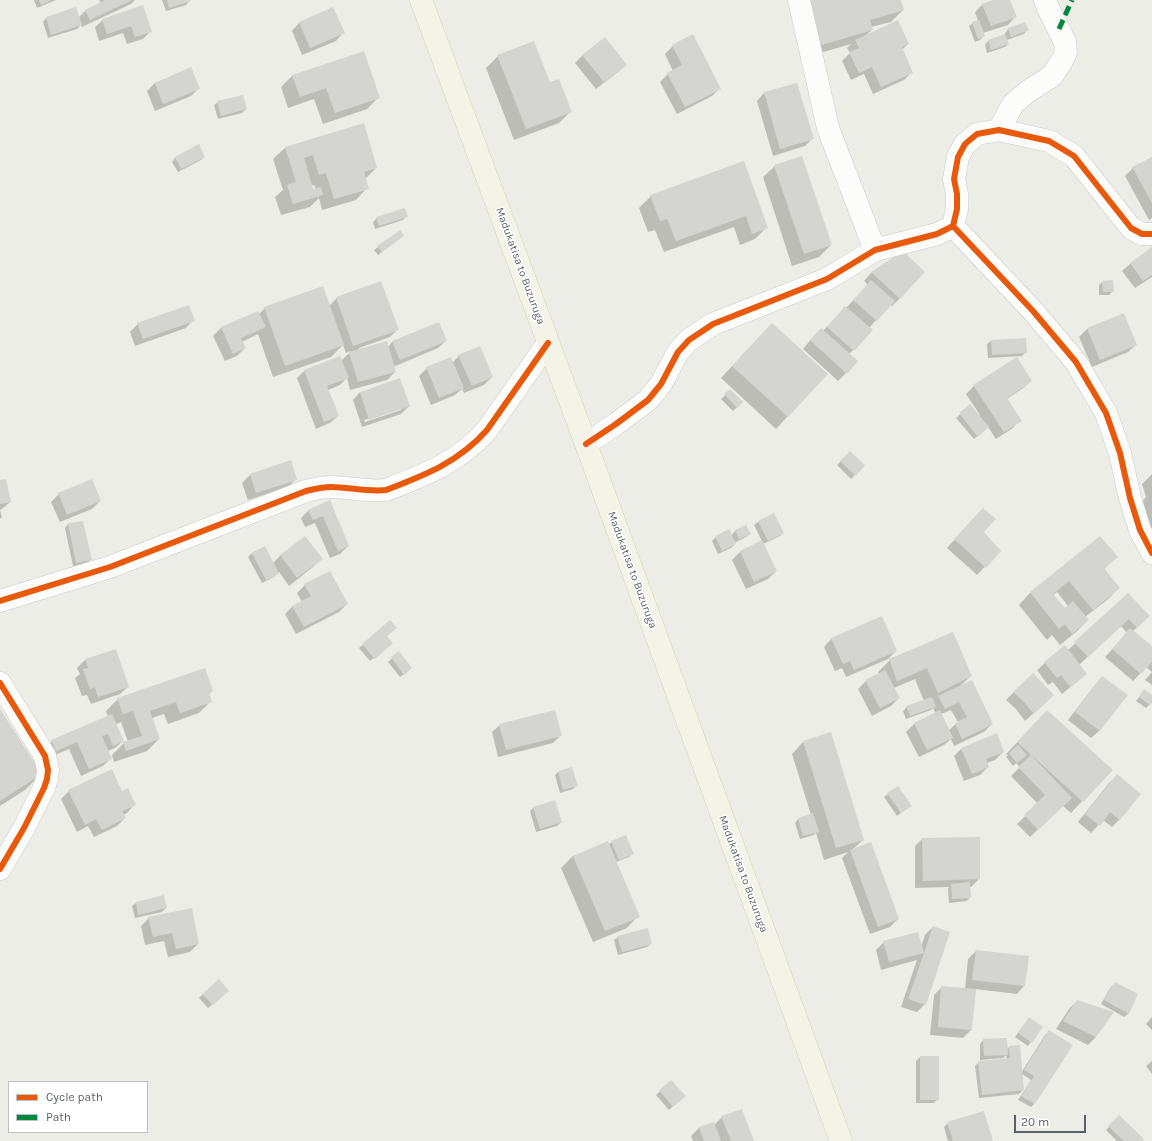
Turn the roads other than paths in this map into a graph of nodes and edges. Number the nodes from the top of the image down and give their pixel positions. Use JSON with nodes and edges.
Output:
{"nodes":[{"id":1,"x":421,"y":0,"type":"edge"},
{"id":2,"x":799,"y":0,"type":"edge"},
{"id":3,"x":1045,"y":0,"type":"edge"},
{"id":4,"x":999,"y":130,"type":"junction"},
{"id":5,"x":953,"y":226,"type":"junction"},
{"id":6,"x":1152,"y":234,"type":"edge"},
{"id":7,"x":875,"y":250,"type":"junction"},
{"id":8,"x":548,"y":343,"type":"junction"},
{"id":9,"x":586,"y":444,"type":"junction"},
{"id":10,"x":1152,"y":553,"type":"edge"},
{"id":11,"x":0,"y":601,"type":"edge"},
{"id":12,"x":0,"y":682,"type":"edge"},
{"id":13,"x":0,"y":869,"type":"edge"},
{"id":14,"x":841,"y":1141,"type":"edge"}],
"edges":[{"from":1,"to":8,"type":"main road","name":"Madukatisa to Buzuruga"},
{"from":2,"to":7,"type":"street"},
{"from":3,"to":4,"type":"street"},
{"from":4,"to":5,"type":"street"},
{"from":4,"to":6,"type":"street"},
{"from":5,"to":7,"type":"street"},
{"from":5,"to":10,"type":"street"},
{"from":7,"to":9,"type":"street"},
{"from":8,"to":9,"type":"main road","name":"Madukatisa to Buzuruga"},
{"from":8,"to":11,"type":"street"},
{"from":9,"to":14,"type":"main road","name":"Madukatisa to Buzuruga"},
{"from":12,"to":13,"type":"street"}]}
